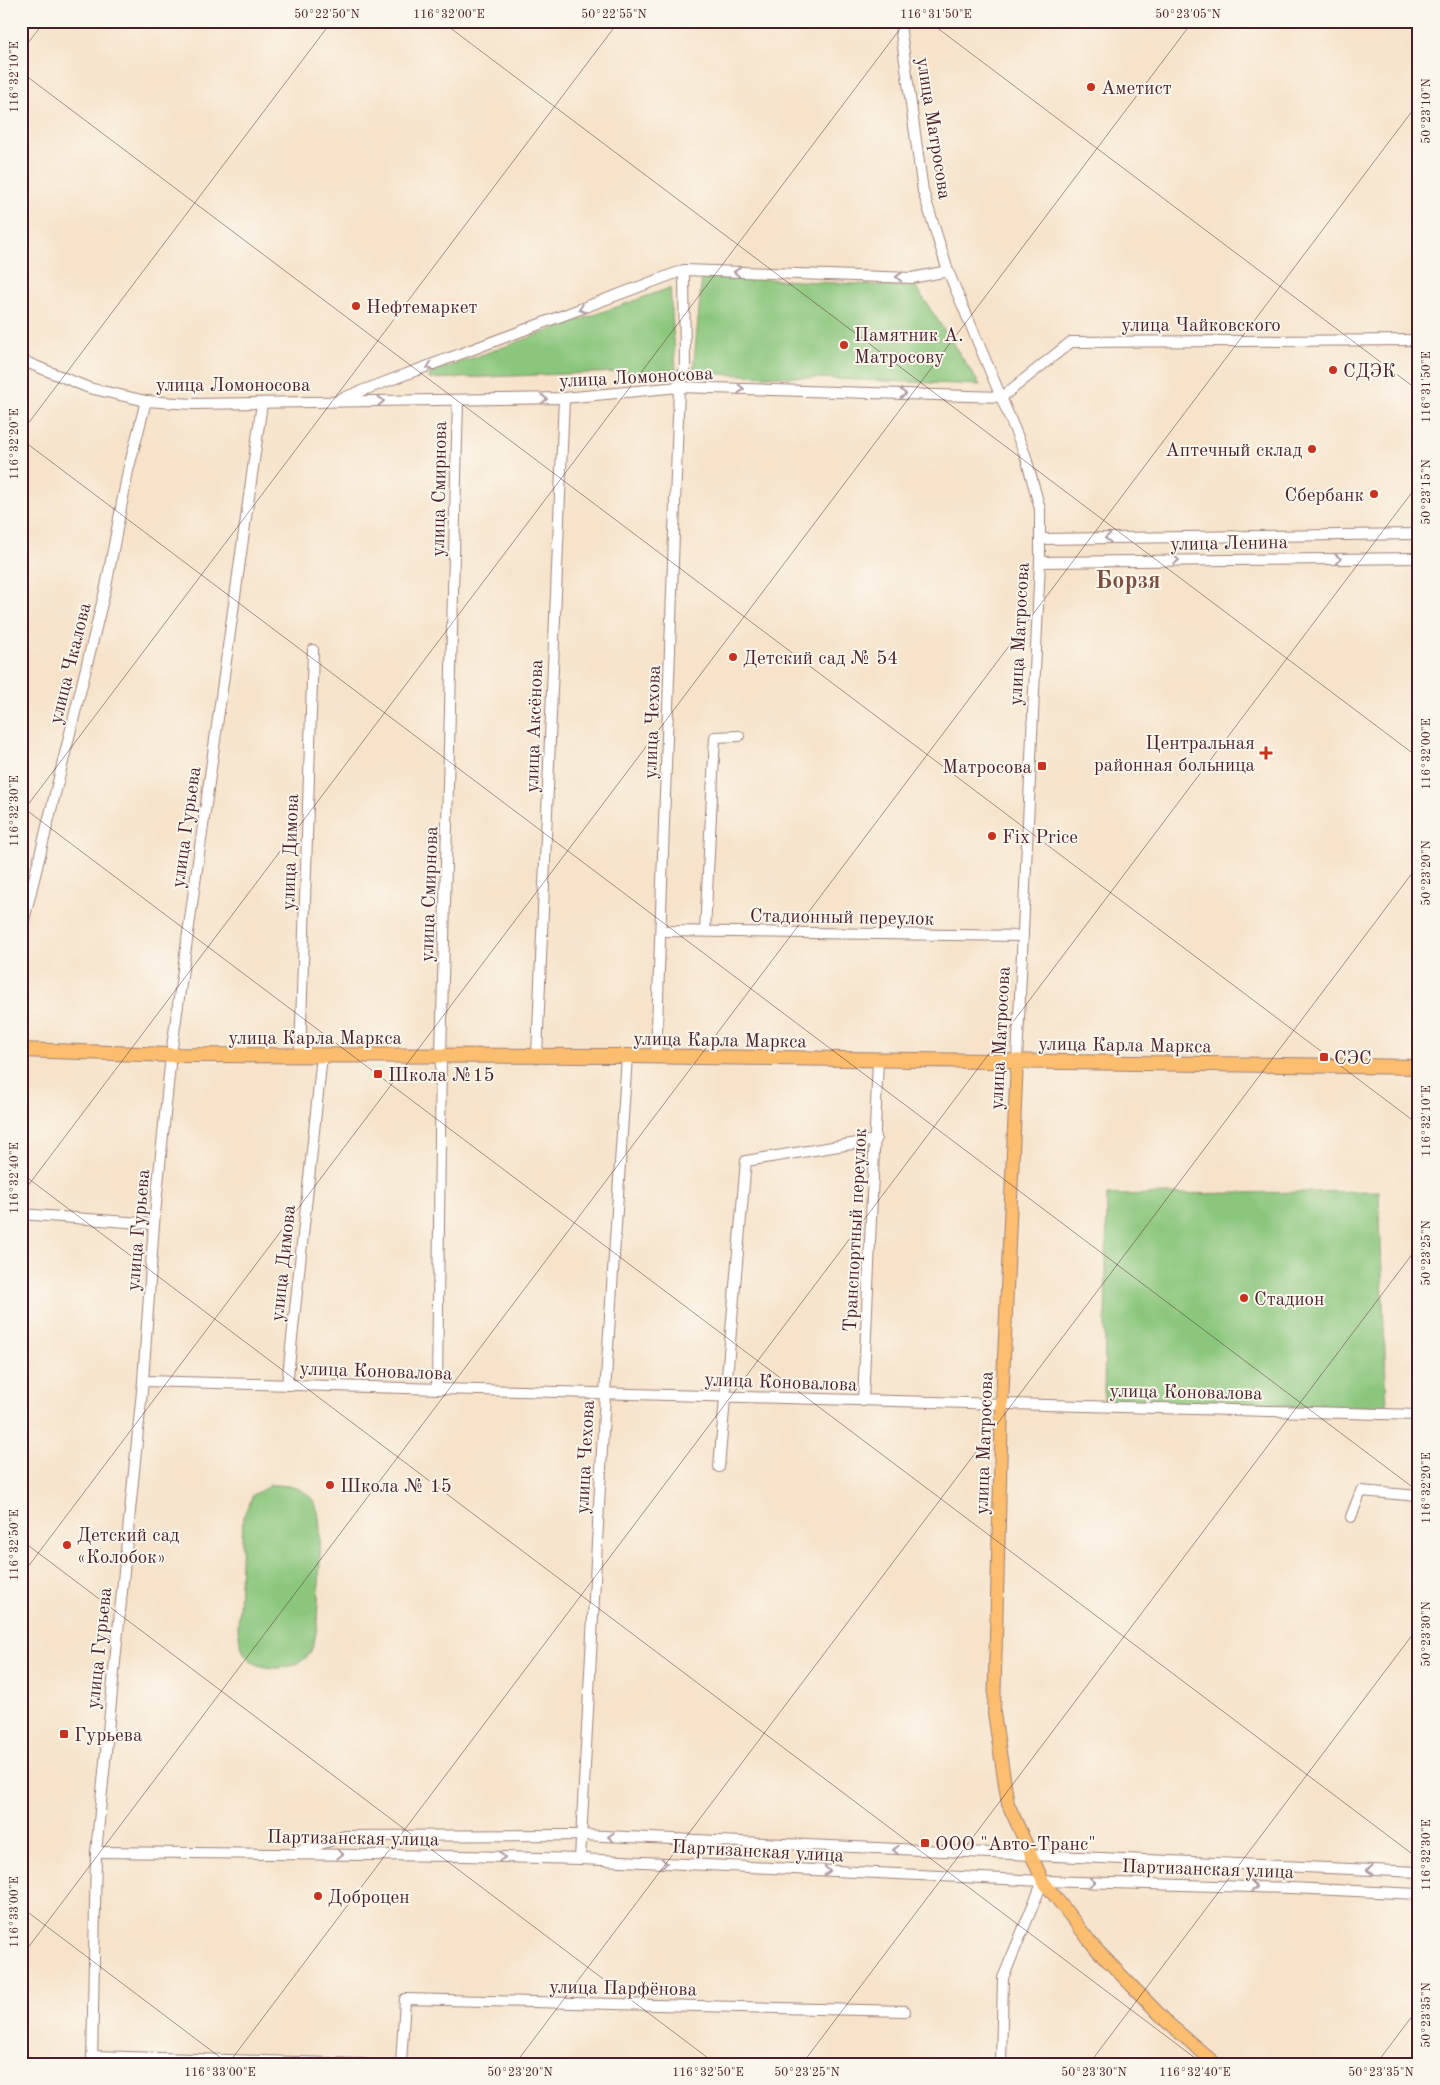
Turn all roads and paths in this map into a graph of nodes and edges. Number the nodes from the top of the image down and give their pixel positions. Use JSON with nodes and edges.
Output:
{"nodes":[{"id":1,"x":902,"y":21,"type":"edge"},
{"id":2,"x":684,"y":270,"type":"junction"},
{"id":3,"x":948,"y":271,"type":"junction"},
{"id":4,"x":1419,"y":340,"type":"edge"},
{"id":5,"x":21,"y":360,"type":"edge"},
{"id":6,"x":679,"y":388,"type":"junction"},
{"id":7,"x":1002,"y":397,"type":"junction"},
{"id":8,"x":564,"y":398,"type":"junction"},
{"id":9,"x":458,"y":400,"type":"junction"},
{"id":10,"x":146,"y":401,"type":"junction"},
{"id":11,"x":332,"y":402,"type":"junction"},
{"id":12,"x":262,"y":403,"type":"junction"},
{"id":13,"x":1419,"y":534,"type":"edge"},
{"id":14,"x":1040,"y":539,"type":"junction"},
{"id":15,"x":1419,"y":558,"type":"edge"},
{"id":16,"x":1040,"y":562,"type":"junction"},
{"id":17,"x":313,"y":650,"type":"dead end"},
{"id":18,"x":739,"y":736,"type":"dead end"},
{"id":19,"x":662,"y":931,"type":"junction"},
{"id":20,"x":705,"y":931,"type":"junction"},
{"id":21,"x":21,"y":932,"type":"edge"},
{"id":22,"x":1023,"y":936,"type":"junction"},
{"id":23,"x":21,"y":1050,"type":"edge"},
{"id":24,"x":171,"y":1055,"type":"junction"},
{"id":25,"x":300,"y":1056,"type":"junction"},
{"id":26,"x":322,"y":1056,"type":"junction"},
{"id":27,"x":441,"y":1056,"type":"junction"},
{"id":28,"x":537,"y":1056,"type":"junction"},
{"id":29,"x":627,"y":1056,"type":"junction"},
{"id":30,"x":656,"y":1057,"type":"junction"},
{"id":31,"x":878,"y":1060,"type":"junction"},
{"id":32,"x":1017,"y":1061,"type":"junction"},
{"id":33,"x":1419,"y":1067,"type":"edge"},
{"id":34,"x":876,"y":1140,"type":"junction"},
{"id":35,"x":21,"y":1214,"type":"edge"},
{"id":36,"x":154,"y":1224,"type":"junction"},
{"id":37,"x":143,"y":1381,"type":"junction"},
{"id":38,"x":287,"y":1385,"type":"junction"},
{"id":39,"x":437,"y":1389,"type":"junction"},
{"id":40,"x":605,"y":1394,"type":"junction"},
{"id":41,"x":724,"y":1397,"type":"junction"},
{"id":42,"x":863,"y":1401,"type":"junction"},
{"id":43,"x":1002,"y":1404,"type":"junction"},
{"id":44,"x":1419,"y":1415,"type":"edge"},
{"id":45,"x":719,"y":1466,"type":"dead end"},
{"id":46,"x":1419,"y":1496,"type":"edge"},
{"id":47,"x":1351,"y":1517,"type":"dead end"},
{"id":48,"x":580,"y":1835,"type":"junction"},
{"id":49,"x":96,"y":1852,"type":"junction"},
{"id":50,"x":291,"y":1854,"type":"junction"},
{"id":51,"x":1032,"y":1856,"type":"junction"},
{"id":52,"x":580,"y":1859,"type":"junction"},
{"id":53,"x":1419,"y":1872,"type":"edge"},
{"id":54,"x":1043,"y":1881,"type":"junction"},
{"id":55,"x":1419,"y":1894,"type":"edge"},
{"id":56,"x":905,"y":2011,"type":"dead end"},
{"id":57,"x":92,"y":2060,"type":"edge"},
{"id":58,"x":1212,"y":2062,"type":"edge"},
{"id":59,"x":363,"y":2064,"type":"edge"},
{"id":60,"x":400,"y":2064,"type":"edge"},
{"id":61,"x":1000,"y":2064,"type":"edge"}],
"edges":[{"from":1,"to":3,"type":"street","name":"улица Матросова"},
{"from":3,"to":2,"type":"street","name":"улица Ломоносова","one_way":true},
{"from":2,"to":6,"type":"street","name":"улица Чехова"},
{"from":2,"to":11,"type":"street","name":"улица Ломоносова","one_way":true},
{"from":3,"to":7,"type":"street","name":"улица Матросова"},
{"from":4,"to":7,"type":"street","name":"улица Чайковского"},
{"from":5,"to":10,"type":"street","name":"улица Ломоносова"},
{"from":6,"to":7,"type":"street","name":"улица Ломоносова","one_way":true},
{"from":6,"to":8,"type":"street","name":"улица Ломоносова"},
{"from":6,"to":19,"type":"street","name":"улица Чехова"},
{"from":7,"to":14,"type":"street","name":"улица Матросова"},
{"from":9,"to":8,"type":"street","name":"улица Ломоносова","one_way":true},
{"from":8,"to":28,"type":"street","name":"улица Аксёнова"},
{"from":11,"to":9,"type":"street","name":"улица Ломоносова","one_way":true},
{"from":9,"to":27,"type":"street","name":"улица Смирнова"},
{"from":10,"to":12,"type":"street","name":"улица Ломоносова"},
{"from":10,"to":21,"type":"street","name":"улица Чкалова"},
{"from":11,"to":12,"type":"street","name":"улица Ломоносова"},
{"from":12,"to":24,"type":"street","name":"улица Гурьева"},
{"from":13,"to":14,"type":"street","name":"улица Ленина","one_way":true},
{"from":14,"to":16,"type":"street","name":"улица Матросова"},
{"from":16,"to":15,"type":"street","name":"улица Ленина","one_way":true},
{"from":16,"to":22,"type":"street","name":"улица Матросова"},
{"from":17,"to":25,"type":"street","name":"улица Димова"},
{"from":18,"to":20,"type":"street"},
{"from":19,"to":20,"type":"street","name":"Стадионный переулок"},
{"from":19,"to":30,"type":"street","name":"улица Чехова"},
{"from":20,"to":22,"type":"street","name":"Стадионный переулок"},
{"from":22,"to":32,"type":"street","name":"улица Матросова"},
{"from":23,"to":24,"type":"highway","name":"улица Карла Маркса"},
{"from":24,"to":25,"type":"highway","name":"улица Карла Маркса"},
{"from":24,"to":36,"type":"street","name":"улица Гурьева"},
{"from":25,"to":26,"type":"highway","name":"улица Карла Маркса"},
{"from":26,"to":27,"type":"highway","name":"улица Карла Маркса"},
{"from":26,"to":38,"type":"street","name":"улица Димова"},
{"from":27,"to":28,"type":"highway","name":"улица Карла Маркса"},
{"from":27,"to":39,"type":"street","name":"улица Смирнова"},
{"from":28,"to":29,"type":"highway","name":"улица Карла Маркса"},
{"from":29,"to":30,"type":"highway","name":"улица Карла Маркса"},
{"from":29,"to":40,"type":"street","name":"улица Чехова"},
{"from":30,"to":31,"type":"highway","name":"улица Карла Маркса"},
{"from":31,"to":32,"type":"highway","name":"улица Карла Маркса"},
{"from":31,"to":34,"type":"street","name":"Транспортный переулок"},
{"from":32,"to":33,"type":"highway","name":"улица Карла Маркса"},
{"from":32,"to":43,"type":"main road","name":"улица Матросова"},
{"from":34,"to":41,"type":"street"},
{"from":34,"to":42,"type":"street","name":"Транспортный переулок"},
{"from":35,"to":36,"type":"street"},
{"from":36,"to":37,"type":"street","name":"улица Гурьева"},
{"from":37,"to":38,"type":"street","name":"улица Коновалова"},
{"from":37,"to":49,"type":"street","name":"улица Гурьева"},
{"from":38,"to":39,"type":"street","name":"улица Коновалова"},
{"from":39,"to":40,"type":"street","name":"улица Коновалова"},
{"from":40,"to":41,"type":"street","name":"улица Коновалова"},
{"from":40,"to":48,"type":"street","name":"улица Чехова"},
{"from":41,"to":42,"type":"street","name":"улица Коновалова"},
{"from":41,"to":45,"type":"street"},
{"from":42,"to":43,"type":"street","name":"улица Коновалова"},
{"from":43,"to":44,"type":"street","name":"улица Коновалова"},
{"from":43,"to":51,"type":"main road","name":"улица Матросова"},
{"from":46,"to":47,"type":"street"},
{"from":48,"to":50,"type":"street","name":"Партизанская улица"},
{"from":51,"to":48,"type":"street","name":"Партизанская улица","one_way":true},
{"from":48,"to":52,"type":"street","name":"улица Чехова"},
{"from":49,"to":50,"type":"street","name":"Партизанская улица"},
{"from":49,"to":57,"type":"street","name":"улица Гурьева"},
{"from":50,"to":52,"type":"street","name":"Партизанская улица","one_way":true},
{"from":53,"to":51,"type":"street","name":"Партизанская улица","one_way":true},
{"from":51,"to":54,"type":"main road","name":"улица Матросова"},
{"from":52,"to":54,"type":"street","name":"Партизанская улица","one_way":true},
{"from":54,"to":55,"type":"street","name":"Партизанская улица","one_way":true},
{"from":54,"to":58,"type":"main road","name":"улица Матросова"},
{"from":54,"to":61,"type":"street"},
{"from":56,"to":60,"type":"street","name":"улица Парфёнова"},
{"from":57,"to":59,"type":"street"}]}
